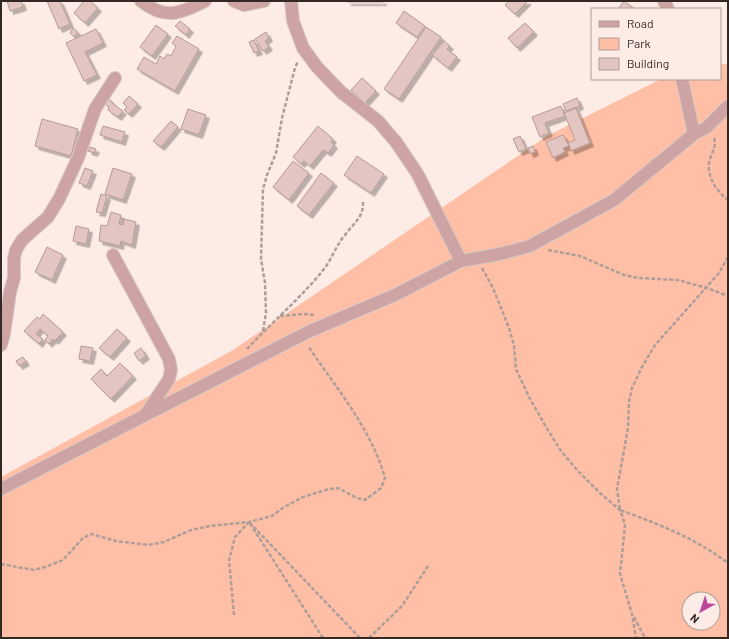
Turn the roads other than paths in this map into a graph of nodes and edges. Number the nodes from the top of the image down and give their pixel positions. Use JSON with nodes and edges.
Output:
{"nodes":[{"id":1,"x":141,"y":1,"type":"edge"},
{"id":2,"x":205,"y":1,"type":"edge"},
{"id":3,"x":234,"y":1,"type":"edge"},
{"id":4,"x":264,"y":1,"type":"edge"},
{"id":5,"x":291,"y":1,"type":"edge"},
{"id":6,"x":115,"y":78,"type":"dead end"},
{"id":7,"x":682,"y":80,"type":"edge"},
{"id":8,"x":728,"y":106,"type":"edge"},
{"id":9,"x":694,"y":134,"type":"junction"},
{"id":10,"x":112,"y":255,"type":"dead end"},
{"id":11,"x":461,"y":261,"type":"junction"},
{"id":12,"x":1,"y":346,"type":"edge"},
{"id":13,"x":145,"y":415,"type":"junction"},
{"id":14,"x":3,"y":484,"type":"edge"}],
"edges":[{"from":1,"to":2,"type":"street"},
{"from":3,"to":4,"type":"street"},
{"from":5,"to":11,"type":"street"},
{"from":6,"to":12,"type":"street"},
{"from":7,"to":9,"type":"street"},
{"from":8,"to":9,"type":"street"},
{"from":9,"to":11,"type":"street"},
{"from":10,"to":13,"type":"street"},
{"from":11,"to":13,"type":"street"},
{"from":13,"to":14,"type":"street"}]}
